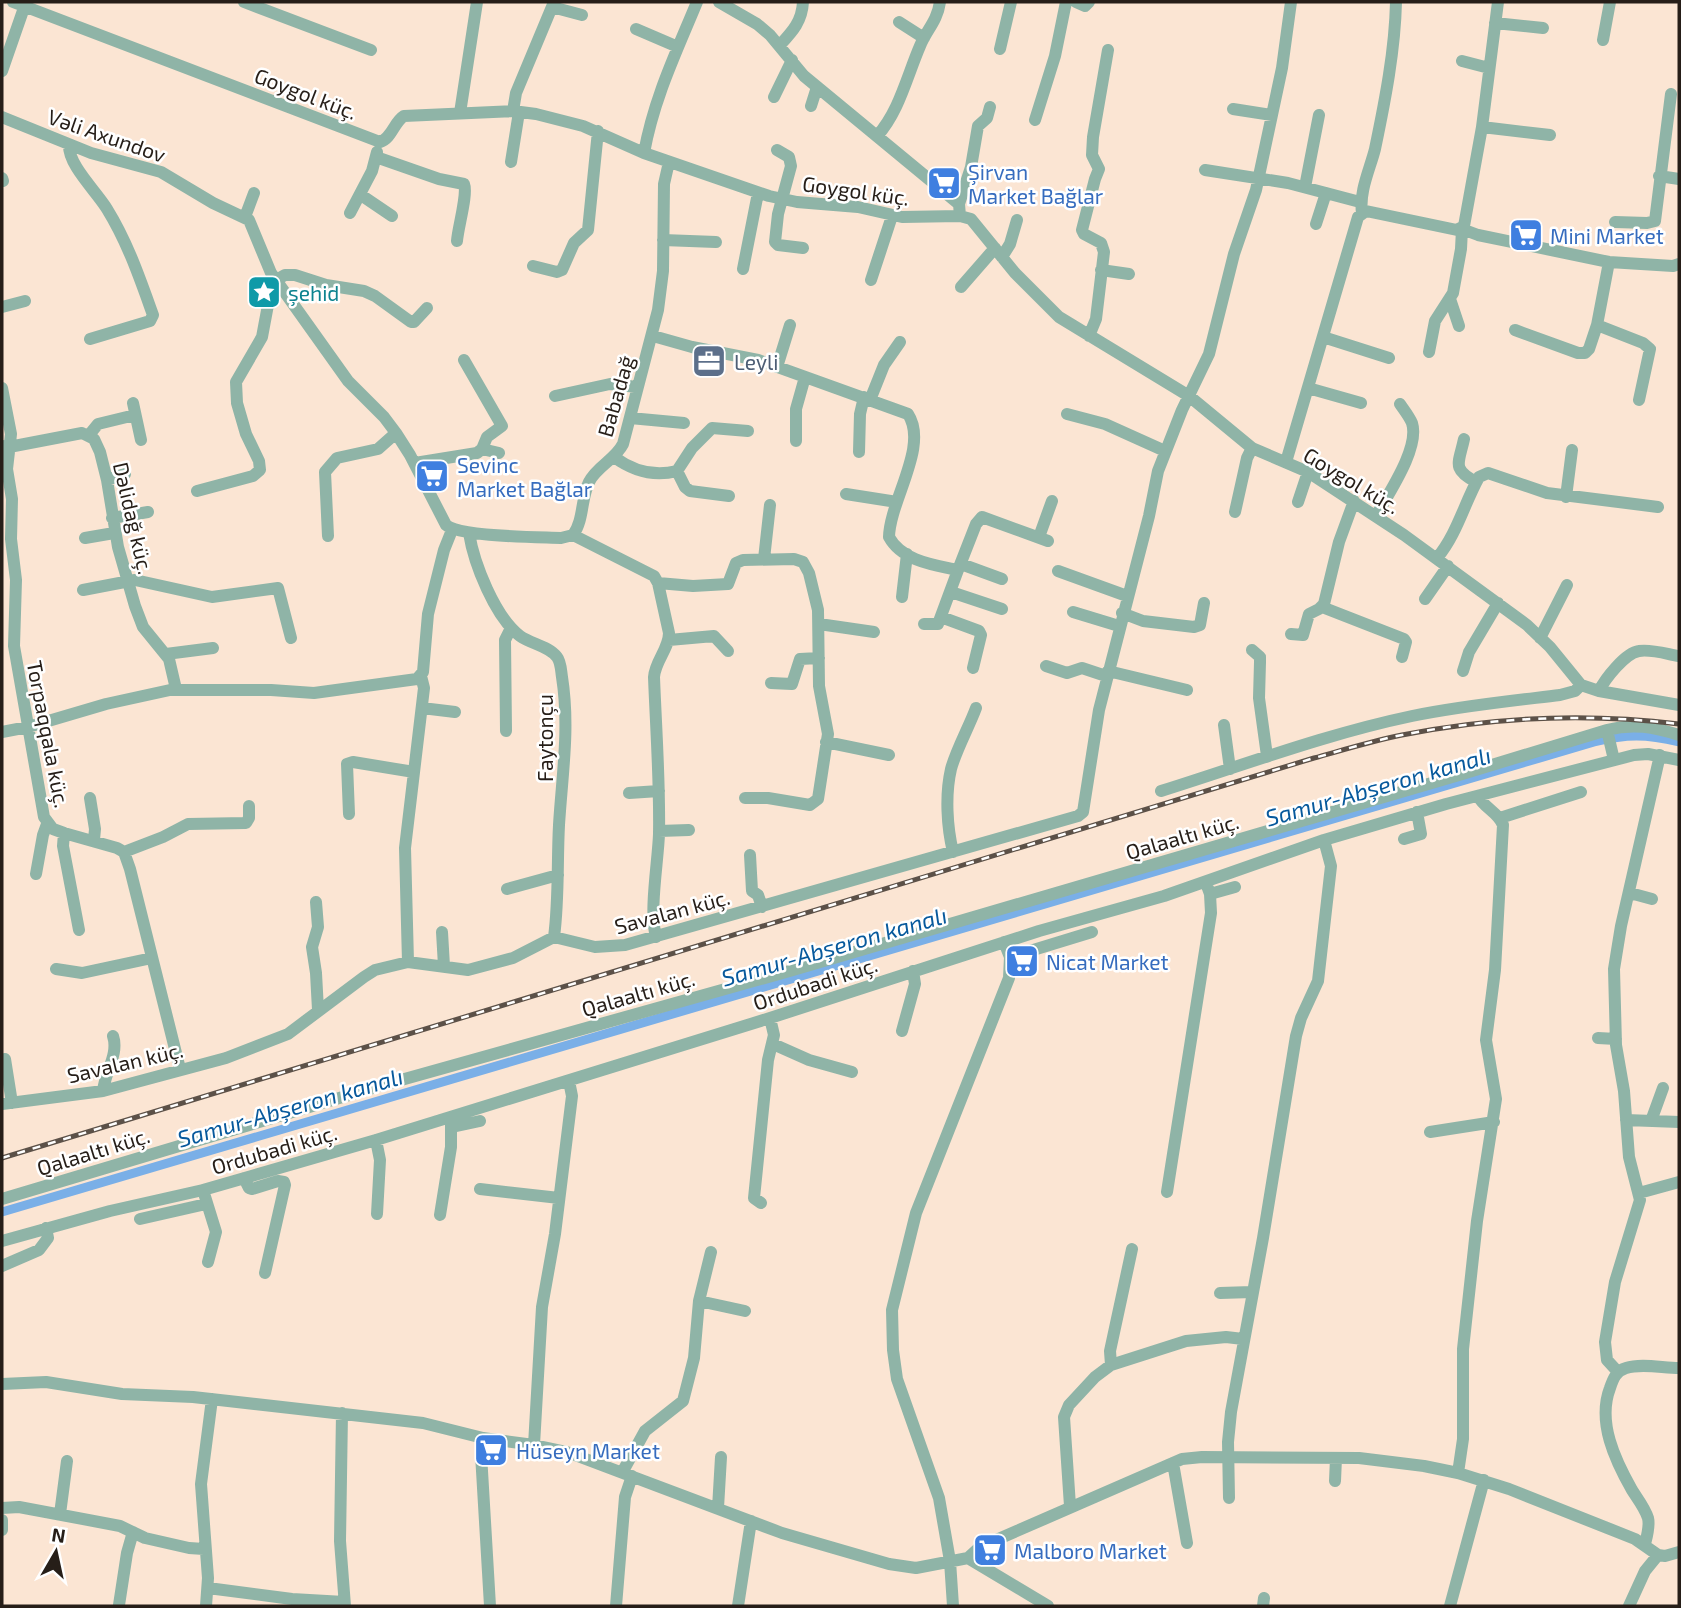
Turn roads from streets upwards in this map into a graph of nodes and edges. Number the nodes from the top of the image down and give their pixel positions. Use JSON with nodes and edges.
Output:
{"nodes":[{"id":1,"x":244,"y":2,"type":"edge"},
{"id":2,"x":477,"y":2,"type":"edge"},
{"id":3,"x":697,"y":2,"type":"edge"},
{"id":4,"x":719,"y":2,"type":"edge"},
{"id":5,"x":803,"y":2,"type":"edge"},
{"id":6,"x":940,"y":2,"type":"edge"},
{"id":7,"x":1011,"y":2,"type":"edge"},
{"id":8,"x":1066,"y":2,"type":"edge"},
{"id":9,"x":1076,"y":2,"type":"edge"},
{"id":10,"x":1089,"y":2,"type":"edge"},
{"id":11,"x":1291,"y":2,"type":"edge"},
{"id":12,"x":1396,"y":2,"type":"edge"},
{"id":13,"x":1498,"y":2,"type":"edge"},
{"id":14,"x":1610,"y":2,"type":"edge"},
{"id":15,"x":21,"y":3,"type":"edge"},
{"id":16,"x":553,"y":4,"type":"edge"},
{"id":17,"x":582,"y":15,"type":"dead end"},
{"id":18,"x":899,"y":22,"type":"dead end"},
{"id":19,"x":1495,"y":23,"type":"junction"},
{"id":20,"x":1543,"y":28,"type":"dead end"},
{"id":21,"x":636,"y":29,"type":"dead end"},
{"id":22,"x":924,"y":38,"type":"junction"},
{"id":23,"x":1604,"y":40,"type":"dead end"},
{"id":24,"x":780,"y":45,"type":"junction"},
{"id":25,"x":678,"y":47,"type":"junction"},
{"id":26,"x":1000,"y":49,"type":"dead end"},
{"id":27,"x":371,"y":50,"type":"dead end"},
{"id":28,"x":1108,"y":50,"type":"dead end"},
{"id":29,"x":792,"y":60,"type":"junction"},
{"id":30,"x":1462,"y":61,"type":"dead end"},
{"id":31,"x":1489,"y":68,"type":"junction"},
{"id":32,"x":2,"y":71,"type":"edge"},
{"id":33,"x":817,"y":87,"type":"junction"},
{"id":34,"x":1671,"y":94,"type":"dead end"},
{"id":35,"x":774,"y":97,"type":"dead end"},
{"id":36,"x":810,"y":106,"type":"dead end"},
{"id":37,"x":990,"y":107,"type":"dead end"},
{"id":38,"x":1233,"y":109,"type":"dead end"},
{"id":39,"x":516,"y":111,"type":"junction"},
{"id":40,"x":460,"y":113,"type":"junction"},
{"id":41,"x":1272,"y":115,"type":"junction"},
{"id":42,"x":1319,"y":115,"type":"dead end"},
{"id":43,"x":2,"y":117,"type":"edge"},
{"id":44,"x":1035,"y":120,"type":"dead end"},
{"id":45,"x":1482,"y":127,"type":"junction"},
{"id":46,"x":598,"y":131,"type":"junction"},
{"id":47,"x":1550,"y":135,"type":"dead end"},
{"id":48,"x":877,"y":136,"type":"junction"},
{"id":49,"x":380,"y":142,"type":"junction"},
{"id":50,"x":69,"y":145,"type":"junction"},
{"id":51,"x":777,"y":150,"type":"dead end"},
{"id":52,"x":644,"y":153,"type":"junction"},
{"id":53,"x":376,"y":157,"type":"junction"},
{"id":54,"x":511,"y":162,"type":"dead end"},
{"id":55,"x":669,"y":162,"type":"junction"},
{"id":56,"x":1205,"y":170,"type":"dead end"},
{"id":57,"x":1659,"y":176,"type":"junction"},
{"id":58,"x":1259,"y":177,"type":"junction"},
{"id":59,"x":1679,"y":179,"type":"edge"},
{"id":60,"x":1304,"y":187,"type":"junction"},
{"id":61,"x":254,"y":193,"type":"dead end"},
{"id":62,"x":758,"y":193,"type":"junction"},
{"id":63,"x":1326,"y":193,"type":"junction"},
{"id":64,"x":361,"y":195,"type":"junction"},
{"id":65,"x":783,"y":199,"type":"junction"},
{"id":66,"x":1361,"y":208,"type":"junction"},
{"id":67,"x":960,"y":210,"type":"junction"},
{"id":68,"x":350,"y":213,"type":"dead end"},
{"id":69,"x":392,"y":216,"type":"dead end"},
{"id":70,"x":892,"y":216,"type":"junction"},
{"id":71,"x":245,"y":217,"type":"junction"},
{"id":72,"x":1017,"y":220,"type":"dead end"},
{"id":73,"x":1615,"y":222,"type":"dead end"},
{"id":74,"x":1316,"y":224,"type":"dead end"},
{"id":75,"x":1462,"y":229,"type":"junction"},
{"id":76,"x":663,"y":240,"type":"junction"},
{"id":77,"x":457,"y":241,"type":"dead end"},
{"id":78,"x":716,"y":242,"type":"dead end"},
{"id":79,"x":803,"y":248,"type":"dead end"},
{"id":80,"x":998,"y":252,"type":"junction"},
{"id":81,"x":1609,"y":262,"type":"junction"},
{"id":82,"x":1679,"y":264,"type":"edge"},
{"id":83,"x":534,"y":266,"type":"dead end"},
{"id":84,"x":743,"y":269,"type":"dead end"},
{"id":85,"x":1101,"y":270,"type":"junction"},
{"id":86,"x":1129,"y":274,"type":"dead end"},
{"id":87,"x":276,"y":280,"type":"junction"},
{"id":88,"x":871,"y":280,"type":"dead end"},
{"id":89,"x":961,"y":286,"type":"dead end"},
{"id":90,"x":1450,"y":299,"type":"junction"},
{"id":91,"x":25,"y":301,"type":"dead end"},
{"id":92,"x":2,"y":307,"type":"edge"},
{"id":93,"x":427,"y":308,"type":"dead end"},
{"id":94,"x":790,"y":325,"type":"dead end"},
{"id":95,"x":1597,"y":325,"type":"junction"},
{"id":96,"x":1459,"y":326,"type":"dead end"},
{"id":97,"x":1515,"y":330,"type":"dead end"},
{"id":98,"x":1089,"y":335,"type":"junction"},
{"id":99,"x":653,"y":336,"type":"junction"},
{"id":100,"x":1323,"y":337,"type":"junction"},
{"id":101,"x":90,"y":339,"type":"dead end"},
{"id":102,"x":900,"y":342,"type":"dead end"},
{"id":103,"x":1429,"y":352,"type":"dead end"},
{"id":104,"x":1389,"y":358,"type":"dead end"},
{"id":105,"x":464,"y":360,"type":"dead end"},
{"id":106,"x":777,"y":367,"type":"junction"},
{"id":107,"x":805,"y":377,"type":"junction"},
{"id":108,"x":637,"y":387,"type":"junction"},
{"id":109,"x":2,"y":388,"type":"edge"},
{"id":110,"x":1308,"y":388,"type":"junction"},
{"id":111,"x":555,"y":396,"type":"dead end"},
{"id":112,"x":1189,"y":396,"type":"junction"},
{"id":113,"x":867,"y":398,"type":"junction"},
{"id":114,"x":1639,"y":400,"type":"dead end"},
{"id":115,"x":1361,"y":403,"type":"dead end"},
{"id":116,"x":1400,"y":404,"type":"dead end"},
{"id":117,"x":1067,"y":414,"type":"dead end"},
{"id":118,"x":630,"y":418,"type":"junction"},
{"id":119,"x":684,"y":423,"type":"dead end"},
{"id":120,"x":748,"y":430,"type":"dead end"},
{"id":121,"x":396,"y":433,"type":"junction"},
{"id":122,"x":89,"y":435,"type":"junction"},
{"id":123,"x":1464,"y":439,"type":"dead end"},
{"id":124,"x":141,"y":440,"type":"dead end"},
{"id":125,"x":796,"y":441,"type":"dead end"},
{"id":126,"x":6,"y":447,"type":"edge"},
{"id":127,"x":1252,"y":448,"type":"junction"},
{"id":128,"x":482,"y":449,"type":"junction"},
{"id":129,"x":1572,"y":450,"type":"dead end"},
{"id":130,"x":1165,"y":451,"type":"junction"},
{"id":131,"x":859,"y":452,"type":"dead end"},
{"id":132,"x":499,"y":453,"type":"dead end"},
{"id":133,"x":614,"y":457,"type":"junction"},
{"id":134,"x":1286,"y":462,"type":"junction"},
{"id":135,"x":415,"y":463,"type":"junction"},
{"id":136,"x":677,"y":471,"type":"junction"},
{"id":137,"x":1308,"y":472,"type":"junction"},
{"id":138,"x":125,"y":474,"type":"dead end"},
{"id":139,"x":107,"y":480,"type":"junction"},
{"id":140,"x":1476,"y":482,"type":"junction"},
{"id":141,"x":197,"y":491,"type":"dead end"},
{"id":142,"x":846,"y":494,"type":"dead end"},
{"id":143,"x":729,"y":496,"type":"dead end"},
{"id":144,"x":1566,"y":497,"type":"junction"},
{"id":145,"x":1052,"y":501,"type":"dead end"},
{"id":146,"x":1353,"y":501,"type":"junction"},
{"id":147,"x":897,"y":502,"type":"junction"},
{"id":148,"x":1298,"y":502,"type":"dead end"},
{"id":149,"x":770,"y":505,"type":"dead end"},
{"id":150,"x":1658,"y":507,"type":"dead end"},
{"id":151,"x":148,"y":512,"type":"dead end"},
{"id":152,"x":1235,"y":512,"type":"dead end"},
{"id":153,"x":1376,"y":516,"type":"junction"},
{"id":154,"x":112,"y":518,"type":"junction"},
{"id":155,"x":452,"y":530,"type":"junction"},
{"id":156,"x":114,"y":533,"type":"junction"},
{"id":157,"x":469,"y":533,"type":"junction"},
{"id":158,"x":328,"y":536,"type":"dead end"},
{"id":159,"x":573,"y":536,"type":"junction"},
{"id":160,"x":85,"y":538,"type":"dead end"},
{"id":161,"x":907,"y":554,"type":"junction"},
{"id":162,"x":764,"y":559,"type":"junction"},
{"id":163,"x":1443,"y":562,"type":"junction"},
{"id":164,"x":960,"y":567,"type":"junction"},
{"id":165,"x":1058,"y":571,"type":"dead end"},
{"id":166,"x":1003,"y":579,"type":"dead end"},
{"id":167,"x":128,"y":580,"type":"junction"},
{"id":168,"x":658,"y":583,"type":"junction"},
{"id":169,"x":1567,"y":585,"type":"dead end"},
{"id":170,"x":83,"y":590,"type":"dead end"},
{"id":171,"x":951,"y":592,"type":"junction"},
{"id":172,"x":1127,"y":596,"type":"junction"},
{"id":173,"x":902,"y":597,"type":"dead end"},
{"id":174,"x":1425,"y":599,"type":"dead end"},
{"id":175,"x":1204,"y":603,"type":"dead end"},
{"id":176,"x":1498,"y":603,"type":"junction"},
{"id":177,"x":1322,"y":607,"type":"junction"},
{"id":178,"x":1002,"y":609,"type":"dead end"},
{"id":179,"x":1073,"y":612,"type":"dead end"},
{"id":180,"x":941,"y":617,"type":"junction"},
{"id":181,"x":1121,"y":620,"type":"junction"},
{"id":182,"x":819,"y":624,"type":"junction"},
{"id":183,"x":924,"y":624,"type":"dead end"},
{"id":184,"x":512,"y":628,"type":"junction"},
{"id":185,"x":874,"y":632,"type":"dead end"},
{"id":186,"x":1291,"y":634,"type":"dead end"},
{"id":187,"x":291,"y":638,"type":"dead end"},
{"id":188,"x":1540,"y":638,"type":"junction"},
{"id":189,"x":669,"y":640,"type":"junction"},
{"id":190,"x":213,"y":648,"type":"dead end"},
{"id":191,"x":1252,"y":650,"type":"dead end"},
{"id":192,"x":728,"y":651,"type":"dead end"},
{"id":193,"x":166,"y":654,"type":"junction"},
{"id":194,"x":1679,"y":656,"type":"edge"},
{"id":195,"x":1402,"y":657,"type":"dead end"},
{"id":196,"x":819,"y":658,"type":"junction"},
{"id":197,"x":1046,"y":666,"type":"dead end"},
{"id":198,"x":973,"y":668,"type":"dead end"},
{"id":199,"x":1463,"y":671,"type":"dead end"},
{"id":200,"x":1107,"y":674,"type":"junction"},
{"id":201,"x":421,"y":676,"type":"junction"},
{"id":202,"x":771,"y":683,"type":"dead end"},
{"id":203,"x":1581,"y":685,"type":"junction"},
{"id":204,"x":176,"y":690,"type":"junction"},
{"id":205,"x":1187,"y":690,"type":"dead end"},
{"id":206,"x":1600,"y":691,"type":"junction"},
{"id":207,"x":1679,"y":705,"type":"edge"},
{"id":208,"x":422,"y":708,"type":"junction"},
{"id":209,"x":976,"y":708,"type":"dead end"},
{"id":210,"x":455,"y":712,"type":"dead end"},
{"id":211,"x":1224,"y":725,"type":"dead end"},
{"id":212,"x":28,"y":727,"type":"junction"},
{"id":213,"x":1607,"y":730,"type":"junction"},
{"id":214,"x":506,"y":731,"type":"dead end"},
{"id":215,"x":2,"y":732,"type":"edge"},
{"id":216,"x":1679,"y":735,"type":"edge"},
{"id":217,"x":826,"y":742,"type":"junction"},
{"id":218,"x":889,"y":755,"type":"dead end"},
{"id":219,"x":1660,"y":755,"type":"junction"},
{"id":220,"x":1267,"y":757,"type":"junction"},
{"id":221,"x":1614,"y":760,"type":"junction"},
{"id":222,"x":1679,"y":760,"type":"edge"},
{"id":223,"x":1230,"y":769,"type":"junction"},
{"id":224,"x":414,"y":772,"type":"junction"},
{"id":225,"x":659,"y":791,"type":"junction"},
{"id":226,"x":1161,"y":791,"type":"dead end"},
{"id":227,"x":1581,"y":792,"type":"dead end"},
{"id":228,"x":629,"y":793,"type":"dead end"},
{"id":229,"x":1478,"y":796,"type":"junction"},
{"id":230,"x":90,"y":798,"type":"dead end"},
{"id":231,"x":745,"y":798,"type":"dead end"},
{"id":232,"x":249,"y":806,"type":"dead end"},
{"id":233,"x":1417,"y":812,"type":"junction"},
{"id":234,"x":349,"y":814,"type":"dead end"},
{"id":235,"x":1500,"y":818,"type":"junction"},
{"id":236,"x":47,"y":824,"type":"junction"},
{"id":237,"x":689,"y":830,"type":"dead end"},
{"id":238,"x":659,"y":831,"type":"junction"},
{"id":239,"x":64,"y":833,"type":"junction"},
{"id":240,"x":1405,"y":839,"type":"dead end"},
{"id":241,"x":94,"y":840,"type":"junction"},
{"id":242,"x":1324,"y":840,"type":"junction"},
{"id":243,"x":124,"y":852,"type":"junction"},
{"id":244,"x":953,"y":852,"type":"junction"},
{"id":245,"x":750,"y":855,"type":"dead end"},
{"id":246,"x":36,"y":874,"type":"dead end"},
{"id":247,"x":558,"y":875,"type":"junction"},
{"id":248,"x":1236,"y":887,"type":"dead end"},
{"id":249,"x":1208,"y":888,"type":"junction"},
{"id":250,"x":507,"y":889,"type":"dead end"},
{"id":251,"x":1630,"y":893,"type":"junction"},
{"id":252,"x":1652,"y":899,"type":"dead end"},
{"id":253,"x":316,"y":902,"type":"dead end"},
{"id":254,"x":762,"y":907,"type":"junction"},
{"id":255,"x":79,"y":930,"type":"dead end"},
{"id":256,"x":442,"y":932,"type":"dead end"},
{"id":257,"x":1092,"y":932,"type":"dead end"},
{"id":258,"x":554,"y":937,"type":"junction"},
{"id":259,"x":656,"y":937,"type":"junction"},
{"id":260,"x":1004,"y":942,"type":"junction"},
{"id":261,"x":1010,"y":957,"type":"junction"},
{"id":262,"x":152,"y":958,"type":"junction"},
{"id":263,"x":408,"y":962,"type":"junction"},
{"id":264,"x":444,"y":966,"type":"junction"},
{"id":265,"x":56,"y":968,"type":"dead end"},
{"id":266,"x":913,"y":971,"type":"junction"},
{"id":267,"x":318,"y":1010,"type":"junction"},
{"id":268,"x":770,"y":1018,"type":"junction"},
{"id":269,"x":902,"y":1031,"type":"dead end"},
{"id":270,"x":113,"y":1036,"type":"dead end"},
{"id":271,"x":1598,"y":1038,"type":"dead end"},
{"id":272,"x":1616,"y":1039,"type":"junction"},
{"id":273,"x":773,"y":1044,"type":"junction"},
{"id":274,"x":5,"y":1059,"type":"dead end"},
{"id":275,"x":180,"y":1069,"type":"junction"},
{"id":276,"x":852,"y":1072,"type":"dead end"},
{"id":277,"x":569,"y":1081,"type":"junction"},
{"id":278,"x":1663,"y":1088,"type":"dead end"},
{"id":279,"x":103,"y":1091,"type":"junction"},
{"id":280,"x":7,"y":1103,"type":"edge"},
{"id":281,"x":1626,"y":1120,"type":"junction"},
{"id":282,"x":480,"y":1121,"type":"dead end"},
{"id":283,"x":1651,"y":1121,"type":"junction"},
{"id":284,"x":452,"y":1122,"type":"junction"},
{"id":285,"x":1494,"y":1122,"type":"junction"},
{"id":286,"x":1679,"y":1122,"type":"edge"},
{"id":287,"x":1430,"y":1132,"type":"dead end"},
{"id":288,"x":376,"y":1140,"type":"junction"},
{"id":289,"x":244,"y":1178,"type":"junction"},
{"id":290,"x":1679,"y":1182,"type":"edge"},
{"id":291,"x":480,"y":1189,"type":"dead end"},
{"id":292,"x":202,"y":1190,"type":"junction"},
{"id":293,"x":1167,"y":1192,"type":"dead end"},
{"id":294,"x":1639,"y":1194,"type":"junction"},
{"id":295,"x":559,"y":1198,"type":"junction"},
{"id":296,"x":2,"y":1199,"type":"edge"},
{"id":297,"x":761,"y":1203,"type":"dead end"},
{"id":298,"x":206,"y":1204,"type":"junction"},
{"id":299,"x":377,"y":1214,"type":"dead end"},
{"id":300,"x":440,"y":1215,"type":"dead end"},
{"id":301,"x":140,"y":1219,"type":"dead end"},
{"id":302,"x":46,"y":1228,"type":"junction"},
{"id":303,"x":2,"y":1241,"type":"edge"},
{"id":304,"x":1132,"y":1249,"type":"dead end"},
{"id":305,"x":711,"y":1252,"type":"dead end"},
{"id":306,"x":208,"y":1262,"type":"dead end"},
{"id":307,"x":2,"y":1266,"type":"edge"},
{"id":308,"x":265,"y":1273,"type":"dead end"},
{"id":309,"x":1252,"y":1292,"type":"junction"},
{"id":310,"x":1220,"y":1293,"type":"dead end"},
{"id":311,"x":699,"y":1301,"type":"junction"},
{"id":312,"x":745,"y":1311,"type":"dead end"},
{"id":313,"x":1243,"y":1339,"type":"junction"},
{"id":314,"x":1111,"y":1365,"type":"junction"},
{"id":315,"x":1679,"y":1368,"type":"edge"},
{"id":316,"x":1618,"y":1372,"type":"junction"},
{"id":317,"x":2,"y":1384,"type":"edge"},
{"id":318,"x":212,"y":1399,"type":"junction"},
{"id":319,"x":342,"y":1413,"type":"junction"},
{"id":320,"x":483,"y":1438,"type":"junction"},
{"id":321,"x":534,"y":1445,"type":"junction"},
{"id":322,"x":721,"y":1457,"type":"dead end"},
{"id":323,"x":1336,"y":1458,"type":"junction"},
{"id":324,"x":1229,"y":1459,"type":"junction"},
{"id":325,"x":67,"y":1461,"type":"dead end"},
{"id":326,"x":1173,"y":1463,"type":"junction"},
{"id":327,"x":1458,"y":1473,"type":"junction"},
{"id":328,"x":628,"y":1474,"type":"junction"},
{"id":329,"x":1484,"y":1480,"type":"junction"},
{"id":330,"x":1335,"y":1481,"type":"dead end"},
{"id":331,"x":1229,"y":1498,"type":"dead end"},
{"id":332,"x":1070,"y":1506,"type":"junction"},
{"id":333,"x":2,"y":1508,"type":"edge"},
{"id":334,"x":718,"y":1508,"type":"junction"},
{"id":335,"x":60,"y":1514,"type":"junction"},
{"id":336,"x":2,"y":1520,"type":"edge"},
{"id":337,"x":751,"y":1521,"type":"junction"},
{"id":338,"x":2,"y":1530,"type":"edge"},
{"id":339,"x":133,"y":1532,"type":"junction"},
{"id":340,"x":1187,"y":1543,"type":"dead end"},
{"id":341,"x":1645,"y":1544,"type":"junction"},
{"id":342,"x":204,"y":1549,"type":"junction"},
{"id":343,"x":1679,"y":1552,"type":"edge"},
{"id":344,"x":1658,"y":1555,"type":"junction"},
{"id":345,"x":968,"y":1558,"type":"junction"},
{"id":346,"x":950,"y":1561,"type":"junction"},
{"id":347,"x":208,"y":1588,"type":"junction"},
{"id":348,"x":344,"y":1604,"type":"edge"},
{"id":349,"x":119,"y":1605,"type":"edge"},
{"id":350,"x":206,"y":1606,"type":"edge"},
{"id":351,"x":489,"y":1606,"type":"edge"},
{"id":352,"x":616,"y":1606,"type":"edge"},
{"id":353,"x":738,"y":1606,"type":"edge"},
{"id":354,"x":953,"y":1606,"type":"edge"},
{"id":355,"x":1048,"y":1606,"type":"edge"},
{"id":356,"x":1450,"y":1606,"type":"edge"},
{"id":357,"x":1629,"y":1606,"type":"edge"}],
"edges":[{"from":1,"to":27,"type":"street"},
{"from":2,"to":40,"type":"street"},
{"from":3,"to":25,"type":"street"},
{"from":4,"to":24,"type":"street"},
{"from":5,"to":24,"type":"street"},
{"from":6,"to":22,"type":"street"},
{"from":7,"to":26,"type":"street"},
{"from":8,"to":44,"type":"street"},
{"from":9,"to":10,"type":"street"},
{"from":11,"to":41,"type":"street"},
{"from":12,"to":66,"type":"street"},
{"from":13,"to":19,"type":"street"},
{"from":14,"to":23,"type":"street"},
{"from":15,"to":32,"type":"street"},
{"from":15,"to":49,"type":"street","name":"Goygol küç."},
{"from":16,"to":17,"type":"street"},
{"from":16,"to":39,"type":"street"},
{"from":18,"to":22,"type":"street"},
{"from":19,"to":20,"type":"street"},
{"from":19,"to":31,"type":"street"},
{"from":21,"to":25,"type":"street"},
{"from":22,"to":48,"type":"street"},
{"from":24,"to":29,"type":"street"},
{"from":25,"to":52,"type":"street"},
{"from":28,"to":85,"type":"street"},
{"from":29,"to":33,"type":"street"},
{"from":29,"to":35,"type":"street"},
{"from":30,"to":31,"type":"street"},
{"from":31,"to":45,"type":"street"},
{"from":33,"to":36,"type":"street"},
{"from":33,"to":48,"type":"street"},
{"from":34,"to":57,"type":"street"},
{"from":37,"to":67,"type":"street"},
{"from":38,"to":41,"type":"street"},
{"from":39,"to":40,"type":"street","name":"Goygol küç."},
{"from":39,"to":46,"type":"street","name":"Goygol küç."},
{"from":39,"to":54,"type":"street"},
{"from":40,"to":49,"type":"street","name":"Goygol küç."},
{"from":41,"to":58,"type":"street"},
{"from":42,"to":60,"type":"street"},
{"from":43,"to":50,"type":"street","name":"Vəli Axundov"},
{"from":45,"to":47,"type":"street"},
{"from":45,"to":75,"type":"street"},
{"from":46,"to":52,"type":"street","name":"Goygol küç."},
{"from":46,"to":83,"type":"street"},
{"from":48,"to":67,"type":"street"},
{"from":49,"to":53,"type":"street"},
{"from":50,"to":71,"type":"street","name":"Vəli Axundov"},
{"from":50,"to":101,"type":"street"},
{"from":51,"to":65,"type":"street"},
{"from":52,"to":55,"type":"street","name":"Goygol küç."},
{"from":53,"to":64,"type":"street"},
{"from":53,"to":77,"type":"street"},
{"from":55,"to":62,"type":"street","name":"Goygol küç."},
{"from":55,"to":76,"type":"street","name":"Babadağ"},
{"from":56,"to":58,"type":"street"},
{"from":57,"to":59,"type":"street"},
{"from":57,"to":73,"type":"street"},
{"from":58,"to":60,"type":"street"},
{"from":58,"to":112,"type":"street"},
{"from":60,"to":63,"type":"street"},
{"from":61,"to":71,"type":"street"},
{"from":62,"to":65,"type":"street","name":"Goygol küç."},
{"from":62,"to":84,"type":"street"},
{"from":63,"to":66,"type":"street"},
{"from":63,"to":74,"type":"street"},
{"from":64,"to":68,"type":"street"},
{"from":64,"to":69,"type":"street"},
{"from":65,"to":70,"type":"street","name":"Goygol küç."},
{"from":65,"to":79,"type":"street"},
{"from":66,"to":75,"type":"street"},
{"from":66,"to":100,"type":"street"},
{"from":67,"to":70,"type":"street","name":"Goygol küç."},
{"from":67,"to":80,"type":"street","name":"Goygol küç."},
{"from":70,"to":88,"type":"street"},
{"from":71,"to":87,"type":"street"},
{"from":72,"to":80,"type":"street"},
{"from":75,"to":81,"type":"street"},
{"from":75,"to":90,"type":"street"},
{"from":76,"to":78,"type":"street"},
{"from":76,"to":99,"type":"street","name":"Babadağ"},
{"from":80,"to":89,"type":"street"},
{"from":80,"to":98,"type":"street","name":"Goygol küç."},
{"from":81,"to":82,"type":"street"},
{"from":81,"to":95,"type":"street"},
{"from":85,"to":86,"type":"street"},
{"from":85,"to":98,"type":"street"},
{"from":87,"to":93,"type":"street"},
{"from":87,"to":121,"type":"street"},
{"from":87,"to":141,"type":"street"},
{"from":90,"to":96,"type":"street"},
{"from":90,"to":103,"type":"street"},
{"from":91,"to":92,"type":"street"},
{"from":94,"to":106,"type":"street"},
{"from":95,"to":97,"type":"street"},
{"from":95,"to":114,"type":"street"},
{"from":98,"to":112,"type":"street","name":"Goygol küç."},
{"from":99,"to":106,"type":"street"},
{"from":99,"to":108,"type":"street","name":"Babadağ"},
{"from":100,"to":104,"type":"street"},
{"from":100,"to":110,"type":"street"},
{"from":102,"to":113,"type":"street"},
{"from":105,"to":128,"type":"street"},
{"from":106,"to":107,"type":"street"},
{"from":107,"to":113,"type":"street"},
{"from":107,"to":125,"type":"street"},
{"from":108,"to":111,"type":"street"},
{"from":108,"to":118,"type":"street","name":"Babadağ"},
{"from":109,"to":126,"type":"street","name":"Torpaqqala küç."},
{"from":110,"to":115,"type":"street"},
{"from":110,"to":134,"type":"street"},
{"from":112,"to":127,"type":"street","name":"Goygol küç."},
{"from":112,"to":130,"type":"street"},
{"from":113,"to":131,"type":"street"},
{"from":113,"to":147,"type":"street"},
{"from":116,"to":153,"type":"street"},
{"from":117,"to":130,"type":"street"},
{"from":118,"to":119,"type":"street"},
{"from":118,"to":133,"type":"street","name":"Babadağ"},
{"from":120,"to":136,"type":"street"},
{"from":121,"to":135,"type":"street"},
{"from":121,"to":158,"type":"street"},
{"from":122,"to":124,"type":"street"},
{"from":122,"to":126,"type":"street"},
{"from":122,"to":139,"type":"street","name":"Dəlidağ küç."},
{"from":123,"to":140,"type":"street"},
{"from":126,"to":212,"type":"street","name":"Torpaqqala küç."},
{"from":127,"to":134,"type":"street","name":"Goygol küç."},
{"from":127,"to":152,"type":"street"},
{"from":128,"to":132,"type":"street"},
{"from":128,"to":135,"type":"street"},
{"from":129,"to":144,"type":"street"},
{"from":130,"to":172,"type":"street"},
{"from":133,"to":136,"type":"street"},
{"from":133,"to":159,"type":"street","name":"Babadağ"},
{"from":134,"to":137,"type":"street","name":"Goygol küç."},
{"from":135,"to":155,"type":"street"},
{"from":136,"to":143,"type":"street"},
{"from":137,"to":146,"type":"street","name":"Goygol küç."},
{"from":137,"to":148,"type":"street"},
{"from":138,"to":139,"type":"street"},
{"from":139,"to":154,"type":"street","name":"Dəlidağ küç."},
{"from":140,"to":144,"type":"street"},
{"from":140,"to":163,"type":"street"},
{"from":142,"to":147,"type":"street"},
{"from":144,"to":150,"type":"street"},
{"from":145,"to":164,"type":"street"},
{"from":146,"to":153,"type":"street","name":"Goygol küç."},
{"from":146,"to":177,"type":"street"},
{"from":147,"to":161,"type":"street"},
{"from":149,"to":162,"type":"street"},
{"from":151,"to":154,"type":"street"},
{"from":153,"to":163,"type":"street","name":"Goygol küç."},
{"from":154,"to":156,"type":"street","name":"Dəlidağ küç."},
{"from":155,"to":157,"type":"street"},
{"from":155,"to":201,"type":"street"},
{"from":156,"to":160,"type":"street"},
{"from":156,"to":167,"type":"street","name":"Dəlidağ küç."},
{"from":157,"to":159,"type":"street"},
{"from":157,"to":184,"type":"street","name":"Faytonçu"},
{"from":159,"to":168,"type":"street"},
{"from":161,"to":164,"type":"street"},
{"from":161,"to":173,"type":"street"},
{"from":162,"to":168,"type":"street"},
{"from":162,"to":182,"type":"street"},
{"from":163,"to":174,"type":"street"},
{"from":163,"to":176,"type":"street","name":"Goygol küç."},
{"from":164,"to":166,"type":"street"},
{"from":164,"to":171,"type":"street"},
{"from":165,"to":172,"type":"street"},
{"from":167,"to":170,"type":"street"},
{"from":167,"to":187,"type":"street"},
{"from":167,"to":193,"type":"street","name":"Dəlidağ küç."},
{"from":168,"to":189,"type":"street"},
{"from":169,"to":188,"type":"street"},
{"from":171,"to":178,"type":"street"},
{"from":171,"to":180,"type":"street"},
{"from":172,"to":181,"type":"street"},
{"from":175,"to":181,"type":"street"},
{"from":176,"to":188,"type":"street","name":"Goygol küç."},
{"from":176,"to":199,"type":"street"},
{"from":177,"to":186,"type":"street"},
{"from":177,"to":195,"type":"street"},
{"from":179,"to":181,"type":"street"},
{"from":180,"to":183,"type":"street"},
{"from":180,"to":198,"type":"street"},
{"from":181,"to":200,"type":"street"},
{"from":182,"to":185,"type":"street"},
{"from":182,"to":196,"type":"street"},
{"from":184,"to":214,"type":"street"},
{"from":184,"to":247,"type":"street","name":"Faytonçu"},
{"from":188,"to":203,"type":"street","name":"Goygol küç."},
{"from":189,"to":192,"type":"street"},
{"from":189,"to":225,"type":"street"},
{"from":190,"to":193,"type":"street"},
{"from":191,"to":220,"type":"street"},
{"from":193,"to":204,"type":"street","name":"Dəlidağ küç."},
{"from":194,"to":206,"type":"street"},
{"from":196,"to":202,"type":"street"},
{"from":196,"to":217,"type":"street"},
{"from":197,"to":200,"type":"street"},
{"from":200,"to":205,"type":"street"},
{"from":200,"to":244,"type":"street","name":"Savalan küç."},
{"from":201,"to":204,"type":"street"},
{"from":201,"to":208,"type":"street"},
{"from":203,"to":206,"type":"street"},
{"from":203,"to":220,"type":"street"},
{"from":204,"to":212,"type":"street"},
{"from":206,"to":207,"type":"street"},
{"from":208,"to":210,"type":"street"},
{"from":208,"to":224,"type":"street"},
{"from":209,"to":244,"type":"street"},
{"from":211,"to":223,"type":"street"},
{"from":212,"to":215,"type":"street"},
{"from":212,"to":236,"type":"street","name":"Torpaqqala küç."},
{"from":213,"to":216,"type":"street","name":"Qalaaltı küç."},
{"from":213,"to":221,"type":"street"},
{"from":213,"to":296,"type":"street","name":"Qalaaltı küç."},
{"from":217,"to":218,"type":"street"},
{"from":217,"to":231,"type":"street"},
{"from":219,"to":221,"type":"street","name":"Ordubadi küç."},
{"from":219,"to":222,"type":"street","name":"Ordubadi küç."},
{"from":219,"to":251,"type":"street"},
{"from":220,"to":223,"type":"street"},
{"from":221,"to":229,"type":"street","name":"Ordubadi küç."},
{"from":223,"to":226,"type":"street"},
{"from":224,"to":234,"type":"street"},
{"from":224,"to":263,"type":"street"},
{"from":225,"to":228,"type":"street"},
{"from":225,"to":238,"type":"street"},
{"from":227,"to":235,"type":"street"},
{"from":229,"to":233,"type":"street","name":"Ordubadi küç."},
{"from":229,"to":235,"type":"street"},
{"from":230,"to":241,"type":"street"},
{"from":232,"to":243,"type":"street"},
{"from":233,"to":240,"type":"street"},
{"from":233,"to":242,"type":"street","name":"Ordubadi küç."},
{"from":235,"to":285,"type":"street"},
{"from":236,"to":239,"type":"street","name":"Torpaqqala küç."},
{"from":236,"to":246,"type":"street"},
{"from":237,"to":238,"type":"street"},
{"from":238,"to":259,"type":"street"},
{"from":239,"to":241,"type":"street","name":"Torpaqqala küç."},
{"from":239,"to":255,"type":"street"},
{"from":241,"to":243,"type":"street","name":"Torpaqqala küç."},
{"from":242,"to":249,"type":"street","name":"Ordubadi küç."},
{"from":242,"to":309,"type":"street"},
{"from":243,"to":262,"type":"street"},
{"from":244,"to":254,"type":"street","name":"Savalan küç."},
{"from":245,"to":254,"type":"street"},
{"from":247,"to":250,"type":"street"},
{"from":247,"to":258,"type":"street","name":"Faytonçu"},
{"from":248,"to":249,"type":"street"},
{"from":249,"to":260,"type":"street","name":"Ordubadi küç."},
{"from":249,"to":293,"type":"street"},
{"from":251,"to":252,"type":"street"},
{"from":251,"to":272,"type":"street"},
{"from":253,"to":267,"type":"street"},
{"from":254,"to":259,"type":"street","name":"Savalan küç."},
{"from":256,"to":264,"type":"street"},
{"from":257,"to":261,"type":"street"},
{"from":258,"to":259,"type":"street","name":"Savalan küç."},
{"from":258,"to":264,"type":"street","name":"Savalan küç."},
{"from":260,"to":261,"type":"street"},
{"from":260,"to":266,"type":"street","name":"Ordubadi küç."},
{"from":261,"to":346,"type":"street"},
{"from":262,"to":265,"type":"street"},
{"from":262,"to":275,"type":"street"},
{"from":263,"to":264,"type":"street","name":"Savalan küç."},
{"from":263,"to":267,"type":"street","name":"Savalan küç."},
{"from":266,"to":268,"type":"street","name":"Ordubadi küç."},
{"from":266,"to":269,"type":"street"},
{"from":267,"to":275,"type":"street","name":"Savalan küç."},
{"from":268,"to":273,"type":"street"},
{"from":268,"to":277,"type":"street","name":"Ordubadi küç."},
{"from":270,"to":279,"type":"street"},
{"from":271,"to":272,"type":"street"},
{"from":272,"to":281,"type":"street"},
{"from":273,"to":276,"type":"street"},
{"from":273,"to":297,"type":"street"},
{"from":274,"to":280,"type":"street"},
{"from":275,"to":279,"type":"street","name":"Savalan küç."},
{"from":277,"to":284,"type":"street","name":"Ordubadi küç."},
{"from":277,"to":295,"type":"street"},
{"from":278,"to":283,"type":"street"},
{"from":279,"to":280,"type":"street","name":"Savalan küç."},
{"from":281,"to":283,"type":"street"},
{"from":281,"to":294,"type":"street"},
{"from":282,"to":284,"type":"street"},
{"from":283,"to":286,"type":"street"},
{"from":284,"to":288,"type":"street","name":"Ordubadi küç."},
{"from":284,"to":300,"type":"street"},
{"from":285,"to":287,"type":"street"},
{"from":285,"to":327,"type":"street"},
{"from":288,"to":289,"type":"street","name":"Ordubadi küç."},
{"from":288,"to":299,"type":"street"},
{"from":289,"to":292,"type":"street","name":"Ordubadi küç."},
{"from":289,"to":308,"type":"street"},
{"from":290,"to":294,"type":"street"},
{"from":291,"to":295,"type":"street"},
{"from":292,"to":298,"type":"street"},
{"from":292,"to":302,"type":"street","name":"Ordubadi küç."},
{"from":294,"to":316,"type":"street"},
{"from":295,"to":321,"type":"street"},
{"from":298,"to":301,"type":"street"},
{"from":298,"to":306,"type":"street"},
{"from":302,"to":303,"type":"street","name":"Ordubadi küç."},
{"from":302,"to":307,"type":"street"},
{"from":304,"to":314,"type":"street"},
{"from":305,"to":311,"type":"street"},
{"from":309,"to":310,"type":"street"},
{"from":309,"to":313,"type":"street"},
{"from":311,"to":312,"type":"street"},
{"from":311,"to":328,"type":"street"},
{"from":313,"to":314,"type":"street"},
{"from":313,"to":324,"type":"street"},
{"from":314,"to":332,"type":"street"},
{"from":315,"to":316,"type":"street"},
{"from":316,"to":341,"type":"street"},
{"from":317,"to":318,"type":"street"},
{"from":318,"to":319,"type":"street"},
{"from":318,"to":342,"type":"street"},
{"from":319,"to":320,"type":"street"},
{"from":319,"to":348,"type":"street"},
{"from":320,"to":321,"type":"street"},
{"from":320,"to":351,"type":"street"},
{"from":321,"to":328,"type":"street"},
{"from":322,"to":334,"type":"street"},
{"from":323,"to":324,"type":"street"},
{"from":323,"to":327,"type":"street"},
{"from":323,"to":330,"type":"street"},
{"from":324,"to":326,"type":"street"},
{"from":324,"to":331,"type":"street"},
{"from":325,"to":335,"type":"street"},
{"from":326,"to":332,"type":"street"},
{"from":326,"to":340,"type":"street"},
{"from":327,"to":329,"type":"street"},
{"from":328,"to":334,"type":"street"},
{"from":328,"to":352,"type":"street"},
{"from":329,"to":341,"type":"street"},
{"from":329,"to":356,"type":"street"},
{"from":332,"to":345,"type":"street"},
{"from":333,"to":335,"type":"street"},
{"from":334,"to":337,"type":"street"},
{"from":335,"to":339,"type":"street"},
{"from":336,"to":338,"type":"street"},
{"from":337,"to":346,"type":"street"},
{"from":337,"to":353,"type":"street"},
{"from":339,"to":342,"type":"street"},
{"from":339,"to":349,"type":"street"},
{"from":341,"to":344,"type":"street"},
{"from":342,"to":347,"type":"street"},
{"from":343,"to":344,"type":"street"},
{"from":344,"to":357,"type":"street"},
{"from":345,"to":346,"type":"street"},
{"from":345,"to":355,"type":"street"},
{"from":346,"to":354,"type":"street"},
{"from":347,"to":348,"type":"street"},
{"from":347,"to":350,"type":"street"}]}
